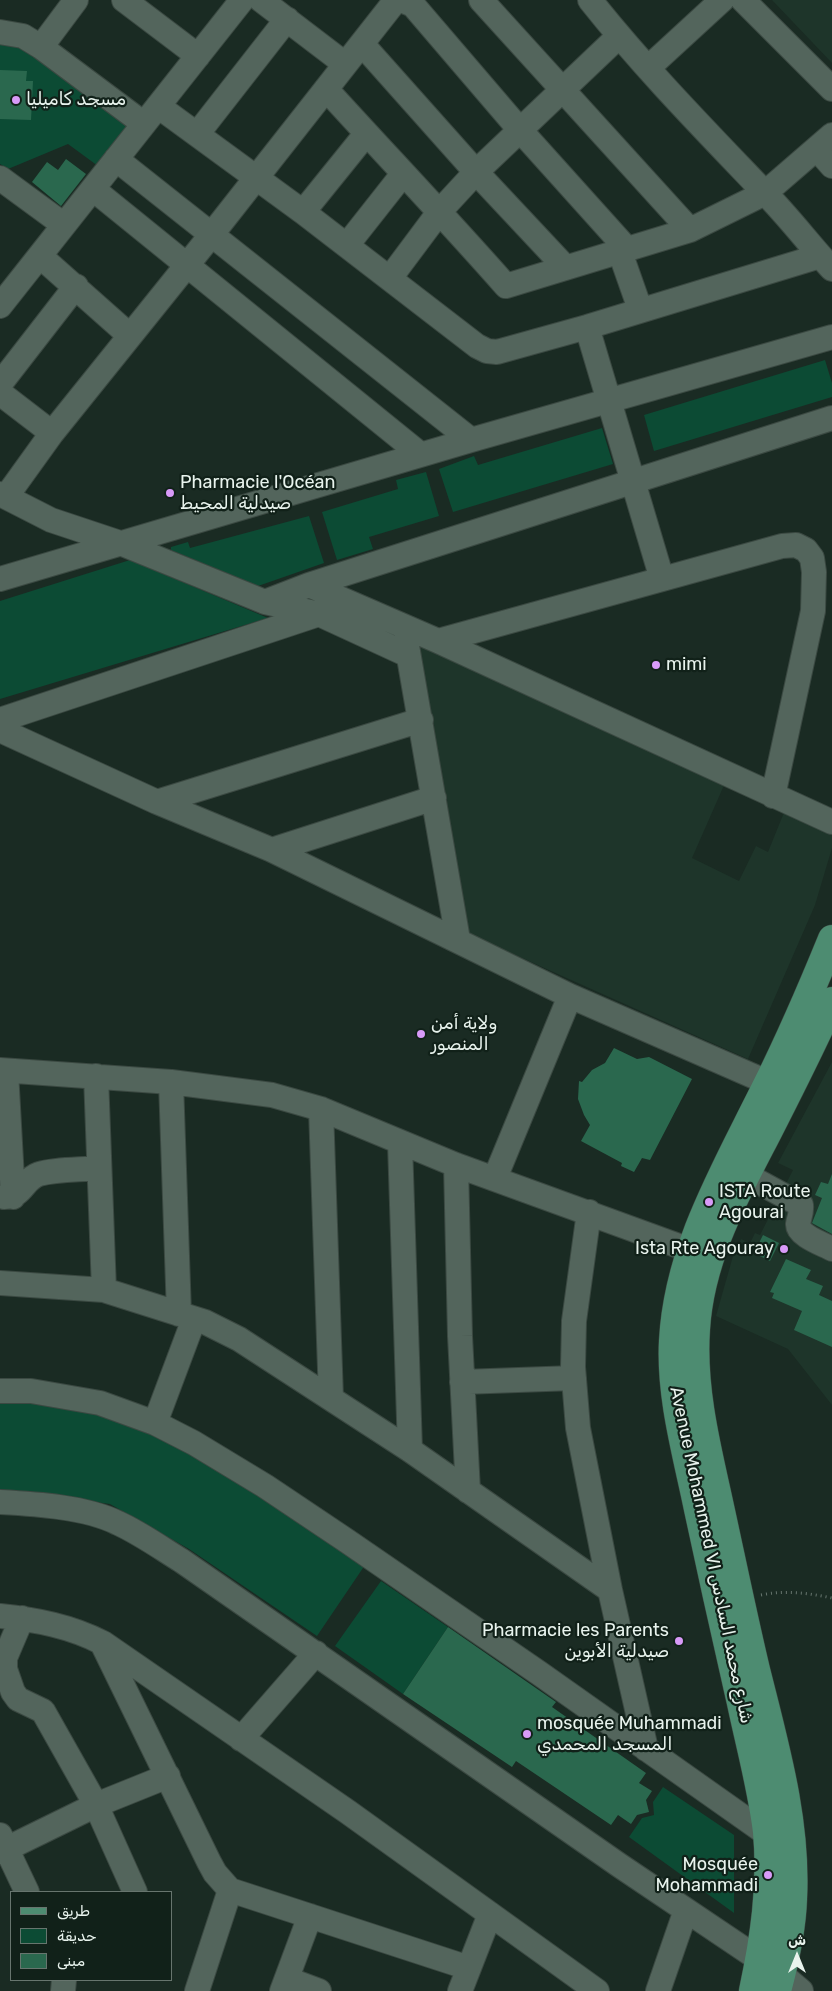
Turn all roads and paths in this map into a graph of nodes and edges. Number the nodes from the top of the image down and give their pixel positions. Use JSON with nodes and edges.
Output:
{"nodes":[{"id":1,"x":76,"y":0,"type":"edge"},
{"id":2,"x":124,"y":0,"type":"edge"},
{"id":3,"x":242,"y":0,"type":"edge"},
{"id":4,"x":261,"y":0,"type":"edge"},
{"id":5,"x":396,"y":0,"type":"edge"},
{"id":6,"x":401,"y":0,"type":"edge"},
{"id":7,"x":481,"y":0,"type":"edge"},
{"id":8,"x":590,"y":0,"type":"edge"},
{"id":9,"x":722,"y":0,"type":"edge"},
{"id":10,"x":743,"y":0,"type":"edge"},
{"id":11,"x":287,"y":20,"type":"junction"},
{"id":12,"x":0,"y":32,"type":"edge"},
{"id":13,"x":619,"y":36,"type":"junction"},
{"id":14,"x":362,"y":44,"type":"junction"},
{"id":15,"x":41,"y":47,"type":"junction"},
{"id":16,"x":198,"y":56,"type":"junction"},
{"id":17,"x":345,"y":64,"type":"junction"},
{"id":18,"x":648,"y":68,"type":"junction"},
{"id":19,"x":326,"y":89,"type":"junction"},
{"id":20,"x":832,"y":89,"type":"edge"},
{"id":21,"x":562,"y":90,"type":"junction"},
{"id":22,"x":151,"y":115,"type":"junction"},
{"id":23,"x":520,"y":130,"type":"junction"},
{"id":24,"x":198,"y":133,"type":"junction"},
{"id":25,"x":366,"y":134,"type":"junction"},
{"id":26,"x":827,"y":150,"type":"edge"},
{"id":27,"x":116,"y":159,"type":"junction"},
{"id":28,"x":476,"y":172,"type":"junction"},
{"id":29,"x":403,"y":174,"type":"junction"},
{"id":30,"x":256,"y":177,"type":"junction"},
{"id":31,"x":0,"y":178,"type":"edge"},
{"id":32,"x":92,"y":189,"type":"junction"},
{"id":33,"x":765,"y":193,"type":"junction"},
{"id":34,"x":440,"y":211,"type":"junction"},
{"id":35,"x":303,"y":212,"type":"junction"},
{"id":36,"x":64,"y":225,"type":"junction"},
{"id":37,"x":690,"y":230,"type":"junction"},
{"id":38,"x":212,"y":234,"type":"junction"},
{"id":39,"x":347,"y":245,"type":"junction"},
{"id":40,"x":624,"y":251,"type":"junction"},
{"id":41,"x":40,"y":256,"type":"junction"},
{"id":42,"x":826,"y":262,"type":"edge"},
{"id":43,"x":186,"y":265,"type":"junction"},
{"id":44,"x":565,"y":267,"type":"junction"},
{"id":45,"x":390,"y":278,"type":"junction"},
{"id":46,"x":76,"y":286,"type":"junction"},
{"id":47,"x":3,"y":295,"type":"edge"},
{"id":48,"x":640,"y":309,"type":"junction"},
{"id":49,"x":587,"y":327,"type":"junction"},
{"id":50,"x":129,"y":335,"type":"junction"},
{"id":51,"x":832,"y":337,"type":"edge"},
{"id":52,"x":0,"y":384,"type":"edge"},
{"id":53,"x":0,"y":393,"type":"edge"},
{"id":54,"x":609,"y":402,"type":"junction"},
{"id":55,"x":832,"y":418,"type":"edge"},
{"id":56,"x":52,"y":433,"type":"junction"},
{"id":57,"x":470,"y":440,"type":"junction"},
{"id":58,"x":420,"y":454,"type":"junction"},
{"id":59,"x":633,"y":481,"type":"junction"},
{"id":60,"x":3,"y":495,"type":"edge"},
{"id":61,"x":120,"y":543,"type":"junction"},
{"id":62,"x":0,"y":579,"type":"edge"},
{"id":63,"x":662,"y":579,"type":"junction"},
{"id":64,"x":309,"y":585,"type":"junction"},
{"id":65,"x":265,"y":602,"type":"junction"},
{"id":66,"x":822,"y":613,"type":"edge"},
{"id":67,"x":319,"y":614,"type":"junction"},
{"id":68,"x":404,"y":626,"type":"junction"},
{"id":69,"x":438,"y":640,"type":"junction"},
{"id":70,"x":408,"y":655,"type":"junction"},
{"id":71,"x":0,"y":720,"type":"edge"},
{"id":72,"x":421,"y":720,"type":"junction"},
{"id":73,"x":0,"y":730,"type":"edge"},
{"id":74,"x":773,"y":796,"type":"junction"},
{"id":75,"x":434,"y":798,"type":"junction"},
{"id":76,"x":157,"y":802,"type":"junction"},
{"id":77,"x":832,"y":822,"type":"edge"},
{"id":78,"x":272,"y":850,"type":"junction"},
{"id":79,"x":832,"y":939,"type":"edge"},
{"id":80,"x":458,"y":940,"type":"junction"},
{"id":81,"x":570,"y":996,"type":"junction"},
{"id":82,"x":832,"y":1001,"type":"edge"},
{"id":83,"x":3,"y":1070,"type":"edge"},
{"id":84,"x":96,"y":1076,"type":"junction"},
{"id":85,"x":171,"y":1082,"type":"junction"},
{"id":86,"x":779,"y":1087,"type":"junction"},
{"id":87,"x":321,"y":1109,"type":"junction"},
{"id":88,"x":400,"y":1143,"type":"junction"},
{"id":89,"x":456,"y":1165,"type":"junction"},
{"id":90,"x":99,"y":1168,"type":"junction"},
{"id":91,"x":746,"y":1175,"type":"junction"},
{"id":92,"x":496,"y":1178,"type":"junction"},
{"id":93,"x":6,"y":1197,"type":"edge"},
{"id":94,"x":589,"y":1212,"type":"junction"},
{"id":95,"x":832,"y":1248,"type":"edge"},
{"id":96,"x":700,"y":1254,"type":"junction"},
{"id":97,"x":0,"y":1283,"type":"edge"},
{"id":98,"x":104,"y":1290,"type":"junction"},
{"id":99,"x":186,"y":1316,"type":"junction"},
{"id":100,"x":574,"y":1378,"type":"junction"},
{"id":101,"x":462,"y":1382,"type":"junction"},
{"id":102,"x":0,"y":1391,"type":"edge"},
{"id":103,"x":331,"y":1398,"type":"junction"},
{"id":104,"x":155,"y":1423,"type":"junction"},
{"id":105,"x":410,"y":1450,"type":"junction"},
{"id":106,"x":468,"y":1491,"type":"junction"},
{"id":107,"x":0,"y":1502,"type":"edge"},
{"id":108,"x":610,"y":1590,"type":"junction"},
{"id":109,"x":832,"y":1598,"type":"edge"},
{"id":110,"x":740,"y":1600,"type":"junction"},
{"id":111,"x":11,"y":1617,"type":"edge"},
{"id":112,"x":103,"y":1643,"type":"junction"},
{"id":113,"x":316,"y":1653,"type":"junction"},
{"id":114,"x":241,"y":1739,"type":"junction"},
{"id":115,"x":646,"y":1748,"type":"junction"},
{"id":116,"x":168,"y":1776,"type":"junction"},
{"id":117,"x":96,"y":1805,"type":"junction"},
{"id":118,"x":767,"y":1834,"type":"junction"},
{"id":119,"x":2,"y":1846,"type":"edge"},
{"id":120,"x":781,"y":1875,"type":"junction"},
{"id":121,"x":230,"y":1890,"type":"junction"},
{"id":122,"x":26,"y":1891,"type":"edge"},
{"id":123,"x":135,"y":1891,"type":"edge"},
{"id":124,"x":686,"y":1910,"type":"junction"},
{"id":125,"x":490,"y":1914,"type":"junction"},
{"id":126,"x":310,"y":1916,"type":"junction"},
{"id":127,"x":469,"y":1968,"type":"junction"},
{"id":128,"x":780,"y":1979,"type":"edge"},
{"id":129,"x":285,"y":1985,"type":"edge"},
{"id":130,"x":197,"y":1991,"type":"edge"},
{"id":131,"x":319,"y":1991,"type":"edge"},
{"id":132,"x":460,"y":1991,"type":"edge"},
{"id":133,"x":597,"y":1991,"type":"edge"},
{"id":134,"x":658,"y":1991,"type":"edge"},
{"id":135,"x":753,"y":1991,"type":"edge"}],
"edges":[{"from":1,"to":15,"type":"street"},
{"from":2,"to":16,"type":"street"},
{"from":3,"to":16,"type":"street"},
{"from":4,"to":11,"type":"street"},
{"from":5,"to":14,"type":"street"},
{"from":6,"to":23,"type":"street"},
{"from":7,"to":21,"type":"street"},
{"from":8,"to":13,"type":"street"},
{"from":9,"to":18,"type":"street"},
{"from":10,"to":20,"type":"street"},
{"from":11,"to":17,"type":"street"},
{"from":11,"to":24,"type":"street"},
{"from":12,"to":15,"type":"street"},
{"from":13,"to":18,"type":"street"},
{"from":13,"to":21,"type":"street"},
{"from":14,"to":17,"type":"street"},
{"from":14,"to":28,"type":"street"},
{"from":15,"to":22,"type":"street"},
{"from":16,"to":22,"type":"street"},
{"from":17,"to":19,"type":"street"},
{"from":18,"to":33,"type":"street"},
{"from":19,"to":25,"type":"street"},
{"from":19,"to":30,"type":"street"},
{"from":21,"to":23,"type":"street"},
{"from":21,"to":37,"type":"street"},
{"from":22,"to":24,"type":"street"},
{"from":22,"to":27,"type":"street"},
{"from":23,"to":28,"type":"street"},
{"from":23,"to":40,"type":"street"},
{"from":24,"to":30,"type":"street"},
{"from":25,"to":29,"type":"street"},
{"from":25,"to":35,"type":"street"},
{"from":26,"to":33,"type":"street"},
{"from":27,"to":32,"type":"street"},
{"from":27,"to":38,"type":"street"},
{"from":28,"to":34,"type":"street"},
{"from":28,"to":44,"type":"street"},
{"from":29,"to":34,"type":"street"},
{"from":29,"to":39,"type":"street"},
{"from":30,"to":35,"type":"street"},
{"from":30,"to":38,"type":"street"},
{"from":31,"to":36,"type":"street"},
{"from":32,"to":36,"type":"street"},
{"from":32,"to":43,"type":"street"},
{"from":33,"to":37,"type":"street"},
{"from":33,"to":42,"type":"street"},
{"from":34,"to":44,"type":"street"},
{"from":34,"to":45,"type":"street"},
{"from":35,"to":39,"type":"street"},
{"from":36,"to":41,"type":"street"},
{"from":37,"to":40,"type":"street"},
{"from":38,"to":43,"type":"street"},
{"from":38,"to":57,"type":"street"},
{"from":39,"to":45,"type":"street"},
{"from":40,"to":44,"type":"street"},
{"from":40,"to":48,"type":"street"},
{"from":41,"to":46,"type":"street"},
{"from":41,"to":47,"type":"street"},
{"from":42,"to":48,"type":"street"},
{"from":43,"to":50,"type":"street"},
{"from":43,"to":58,"type":"street"},
{"from":45,"to":49,"type":"street"},
{"from":46,"to":50,"type":"street"},
{"from":46,"to":52,"type":"street"},
{"from":48,"to":49,"type":"street"},
{"from":49,"to":54,"type":"street"},
{"from":50,"to":56,"type":"street"},
{"from":51,"to":54,"type":"street"},
{"from":53,"to":56,"type":"street"},
{"from":54,"to":57,"type":"street"},
{"from":54,"to":59,"type":"street"},
{"from":55,"to":59,"type":"street"},
{"from":56,"to":60,"type":"street"},
{"from":57,"to":58,"type":"street"},
{"from":58,"to":61,"type":"street"},
{"from":59,"to":63,"type":"street"},
{"from":59,"to":64,"type":"street"},
{"from":60,"to":61,"type":"street"},
{"from":61,"to":62,"type":"street"},
{"from":61,"to":65,"type":"street"},
{"from":63,"to":66,"type":"street"},
{"from":63,"to":69,"type":"street"},
{"from":64,"to":65,"type":"street"},
{"from":64,"to":68,"type":"street"},
{"from":65,"to":67,"type":"street"},
{"from":66,"to":74,"type":"street"},
{"from":67,"to":70,"type":"street"},
{"from":67,"to":71,"type":"street"},
{"from":68,"to":69,"type":"street"},
{"from":68,"to":70,"type":"street"},
{"from":69,"to":74,"type":"street"},
{"from":70,"to":72,"type":"street"},
{"from":72,"to":75,"type":"street"},
{"from":72,"to":76,"type":"street"},
{"from":73,"to":76,"type":"street"},
{"from":74,"to":77,"type":"street"},
{"from":75,"to":78,"type":"street"},
{"from":75,"to":80,"type":"street"},
{"from":76,"to":78,"type":"street"},
{"from":78,"to":80,"type":"street"},
{"from":79,"to":86,"type":"main road","name":"Avenue Mohammed VI شارع محمد السادس"},
{"from":80,"to":81,"type":"street"},
{"from":81,"to":86,"type":"street"},
{"from":81,"to":92,"type":"street"},
{"from":82,"to":86,"type":"main road","name":"Avenue Mohammed VI شارع محمد السادس"},
{"from":83,"to":84,"type":"street"},
{"from":83,"to":93,"type":"street"},
{"from":84,"to":85,"type":"street"},
{"from":84,"to":90,"type":"street"},
{"from":85,"to":87,"type":"street"},
{"from":85,"to":99,"type":"street"},
{"from":86,"to":91,"type":"main road","name":"Avenue Mohammed VI شارع محمد السادس"},
{"from":86,"to":96,"type":"main road","name":"Avenue Mohammed VI شارع محمد السادس"},
{"from":87,"to":88,"type":"street"},
{"from":87,"to":103,"type":"street"},
{"from":88,"to":89,"type":"street"},
{"from":88,"to":105,"type":"street"},
{"from":89,"to":92,"type":"street"},
{"from":89,"to":101,"type":"street"},
{"from":90,"to":93,"type":"street"},
{"from":90,"to":98,"type":"street"},
{"from":91,"to":95,"type":"street"},
{"from":91,"to":96,"type":"main road","name":"Avenue Mohammed VI شارع محمد السادس"},
{"from":92,"to":94,"type":"street"},
{"from":94,"to":96,"type":"street"},
{"from":94,"to":100,"type":"street"},
{"from":96,"to":110,"type":"main road","name":"Avenue Mohammed VI شارع محمد السادس"},
{"from":96,"to":118,"type":"main road","name":"Avenue Mohammed VI شارع محمد السادس"},
{"from":97,"to":98,"type":"street"},
{"from":98,"to":99,"type":"street"},
{"from":99,"to":103,"type":"street"},
{"from":99,"to":104,"type":"street"},
{"from":100,"to":101,"type":"street"},
{"from":100,"to":108,"type":"street"},
{"from":101,"to":106,"type":"street"},
{"from":102,"to":104,"type":"street"},
{"from":103,"to":105,"type":"street"},
{"from":104,"to":115,"type":"street"},
{"from":105,"to":106,"type":"street"},
{"from":106,"to":108,"type":"street"},
{"from":107,"to":113,"type":"street"},
{"from":108,"to":115,"type":"street"},
{"from":109,"to":110,"type":"path"},
{"from":110,"to":120,"type":"main road","name":"Avenue Mohammed VI شارع محمد السادس"},
{"from":111,"to":112,"type":"street"},
{"from":111,"to":117,"type":"street"},
{"from":112,"to":114,"type":"street"},
{"from":112,"to":116,"type":"street"},
{"from":113,"to":114,"type":"street"},
{"from":113,"to":124,"type":"street"},
{"from":114,"to":125,"type":"street"},
{"from":115,"to":118,"type":"street"},
{"from":116,"to":117,"type":"street"},
{"from":116,"to":121,"type":"street"},
{"from":117,"to":119,"type":"street"},
{"from":117,"to":123,"type":"street"},
{"from":118,"to":120,"type":"main road","name":"Avenue Mohammed VI شارع محمد السادس"},
{"from":119,"to":122,"type":"street"},
{"from":120,"to":128,"type":"main road","name":"Avenue Mohammed VI شارع محمد السادس"},
{"from":121,"to":126,"type":"street"},
{"from":121,"to":130,"type":"street"},
{"from":124,"to":128,"type":"street"},
{"from":124,"to":134,"type":"street"},
{"from":125,"to":127,"type":"street"},
{"from":125,"to":133,"type":"street"},
{"from":126,"to":127,"type":"street"},
{"from":126,"to":129,"type":"street"},
{"from":127,"to":132,"type":"street"},
{"from":128,"to":135,"type":"main road","name":"Avenue Mohammed VI شارع محمد السادس"},
{"from":129,"to":131,"type":"street"}]}
